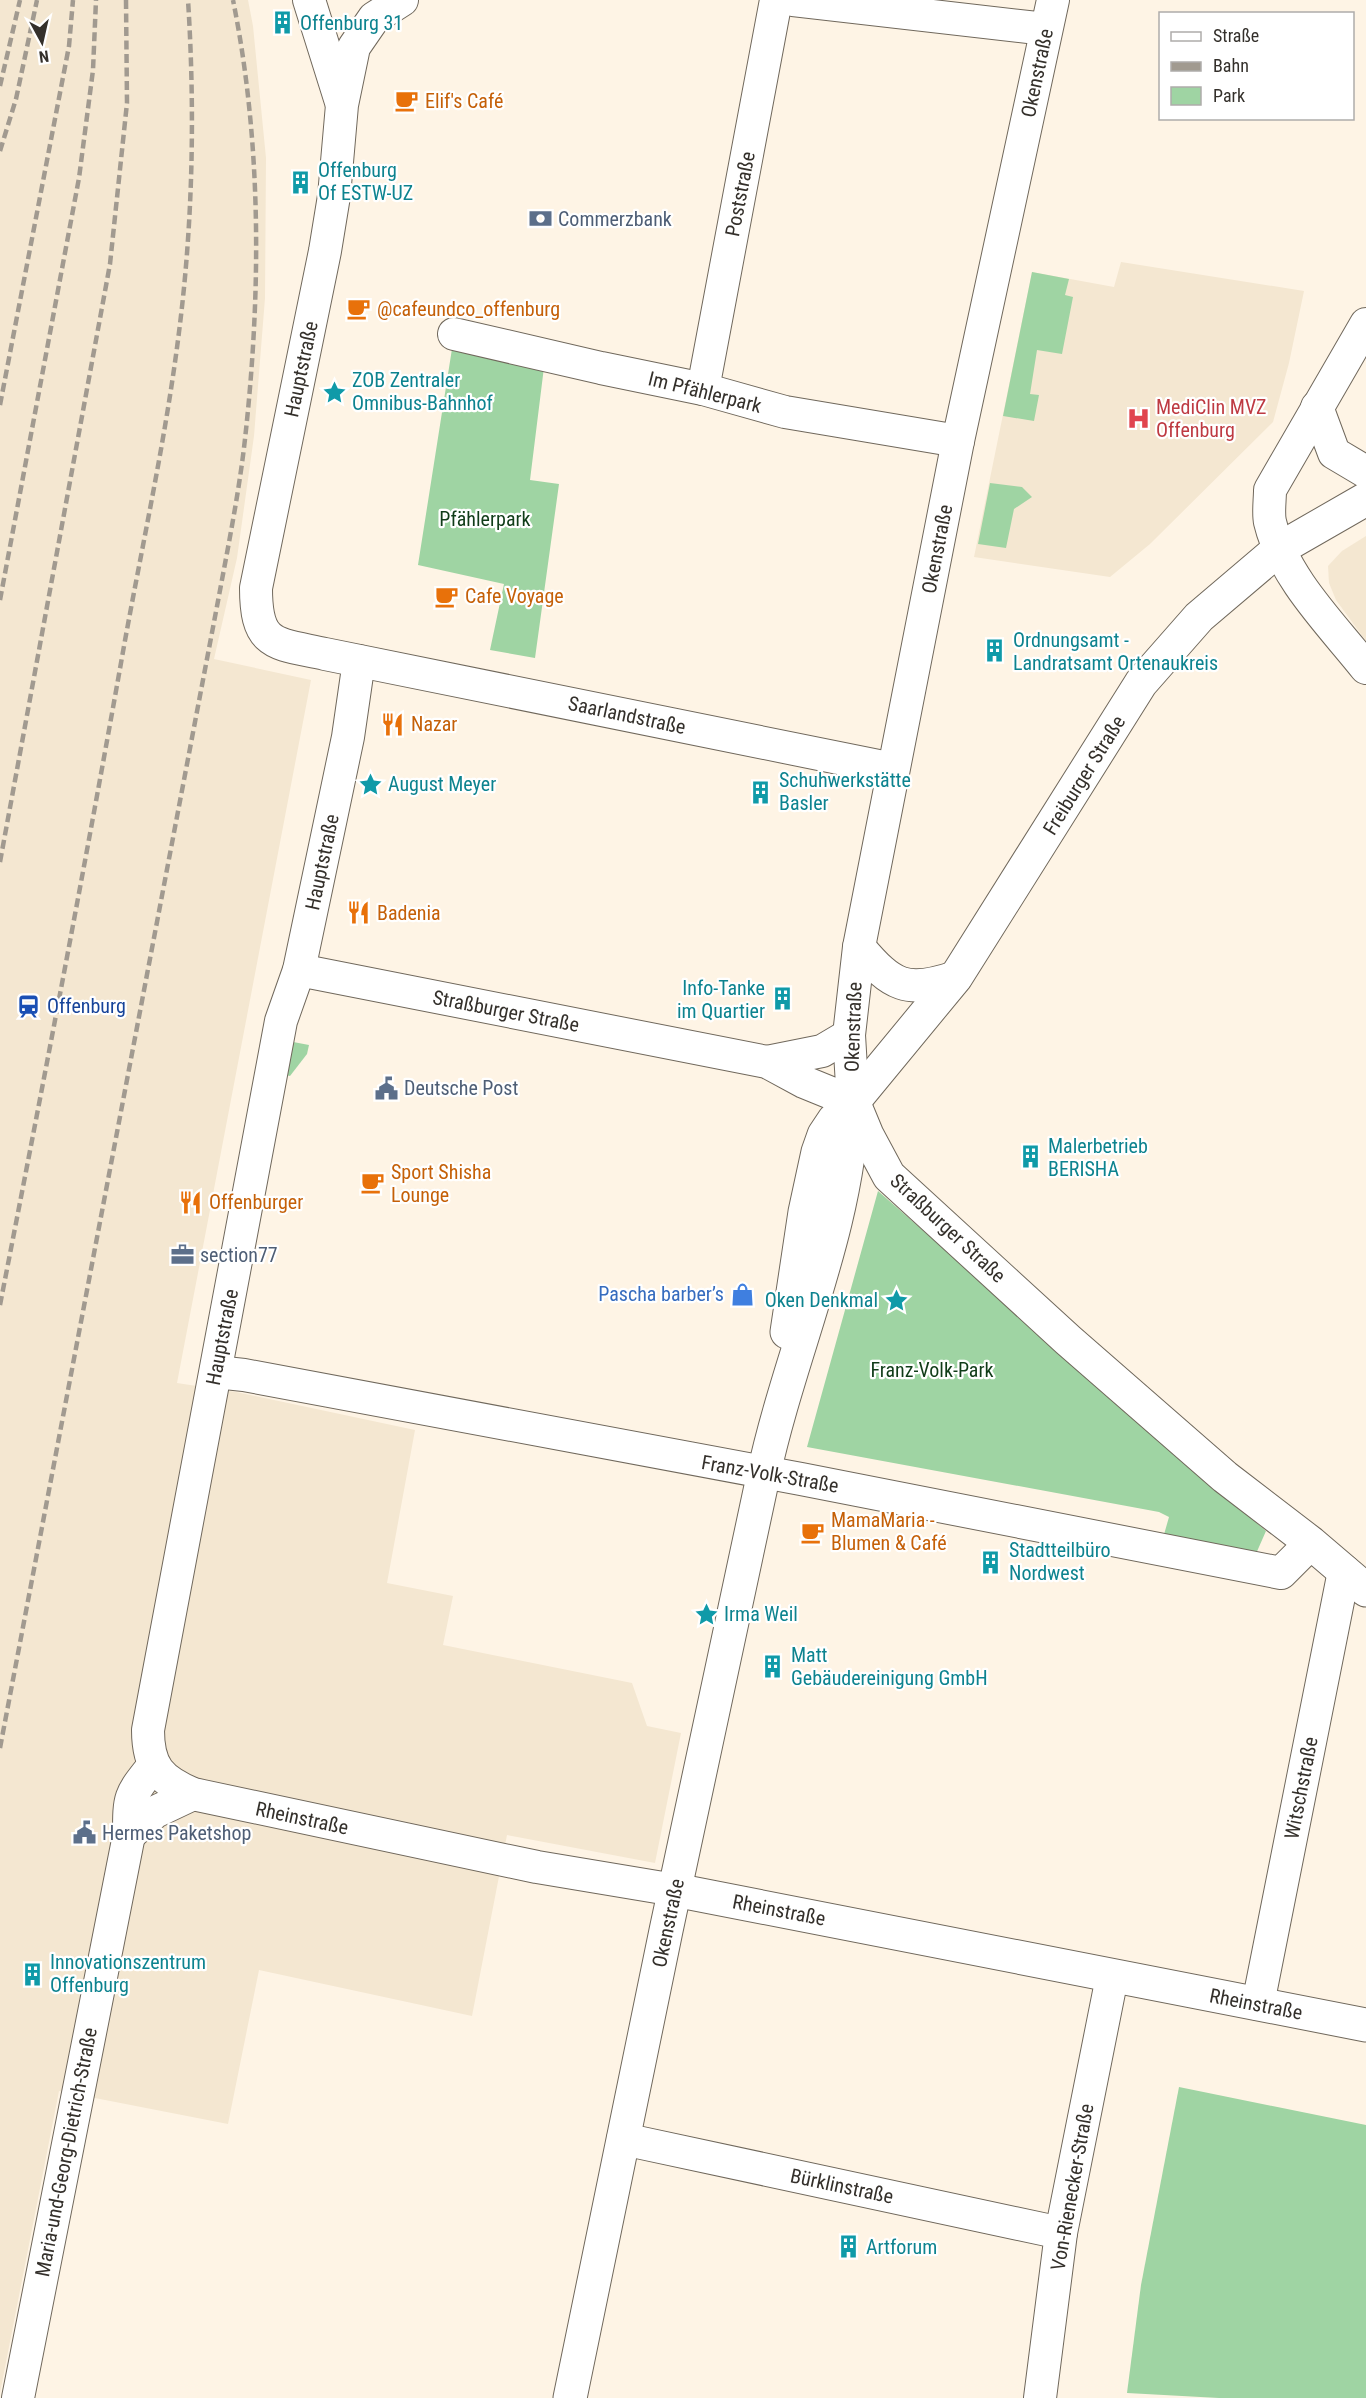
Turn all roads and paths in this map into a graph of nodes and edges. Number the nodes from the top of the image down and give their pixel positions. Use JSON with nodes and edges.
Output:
{"nodes":[{"id":1,"x":309,"y":0,"type":"edge"},
{"id":2,"x":402,"y":0,"type":"edge"},
{"id":3,"x":776,"y":0,"type":"edge"},
{"id":4,"x":793,"y":0,"type":"edge"},
{"id":5,"x":1050,"y":15,"type":"edge"},
{"id":6,"x":342,"y":105,"type":"junction"},
{"id":7,"x":1366,"y":324,"type":"edge"},
{"id":8,"x":454,"y":334,"type":"dead end"},
{"id":9,"x":703,"y":389,"type":"junction"},
{"id":10,"x":1317,"y":407,"type":"junction"},
{"id":11,"x":958,"y":441,"type":"junction"},
{"id":12,"x":1366,"y":472,"type":"edge"},
{"id":13,"x":1366,"y":499,"type":"edge"},
{"id":14,"x":1279,"y":549,"type":"junction"},
{"id":15,"x":359,"y":661,"type":"junction"},
{"id":16,"x":1366,"y":668,"type":"edge"},
{"id":17,"x":893,"y":769,"type":"junction"},
{"id":18,"x":859,"y":947,"type":"junction"},
{"id":19,"x":299,"y":970,"type":"junction"},
{"id":20,"x":956,"y":977,"type":"junction"},
{"id":21,"x":849,"y":1035,"type":"junction"},
{"id":22,"x":767,"y":1062,"type":"junction"},
{"id":23,"x":853,"y":1102,"type":"junction"},
{"id":24,"x":846,"y":1172,"type":"junction"},
{"id":25,"x":889,"y":1176,"type":"junction"},
{"id":26,"x":811,"y":1182,"type":"junction"},
{"id":27,"x":216,"y":1372,"type":"junction"},
{"id":28,"x":766,"y":1461,"type":"junction"},
{"id":29,"x":1311,"y":1543,"type":"junction"},
{"id":30,"x":1355,"y":1581,"type":"edge"},
{"id":31,"x":153,"y":1766,"type":"junction"},
{"id":32,"x":193,"y":1794,"type":"junction"},
{"id":33,"x":129,"y":1835,"type":"junction"},
{"id":34,"x":675,"y":1890,"type":"junction"},
{"id":35,"x":1112,"y":1977,"type":"junction"},
{"id":36,"x":1258,"y":2004,"type":"junction"},
{"id":37,"x":1366,"y":2025,"type":"edge"},
{"id":38,"x":623,"y":2139,"type":"junction"},
{"id":39,"x":1061,"y":2233,"type":"junction"},
{"id":40,"x":18,"y":2398,"type":"edge"},
{"id":41,"x":570,"y":2398,"type":"edge"},
{"id":42,"x":575,"y":2398,"type":"edge"},
{"id":43,"x":1040,"y":2398,"type":"edge"}],
"edges":[{"from":1,"to":6,"type":"street"},
{"from":2,"to":6,"type":"street","name":"Hauptstraße"},
{"from":3,"to":9,"type":"street","name":"Poststraße"},
{"from":4,"to":5,"type":"street"},
{"from":5,"to":11,"type":"street","name":"Okenstraße"},
{"from":6,"to":15,"type":"street","name":"Hauptstraße"},
{"from":7,"to":10,"type":"street"},
{"from":8,"to":9,"type":"street","name":"Im Pfählerpark"},
{"from":9,"to":11,"type":"street","name":"Im Pfählerpark"},
{"from":10,"to":12,"type":"street"},
{"from":10,"to":14,"type":"street"},
{"from":11,"to":17,"type":"street","name":"Okenstraße"},
{"from":13,"to":14,"type":"main road","name":"Freiburger Straße"},
{"from":14,"to":16,"type":"street"},
{"from":14,"to":20,"type":"main road","name":"Freiburger Straße"},
{"from":15,"to":17,"type":"street","name":"Saarlandstraße"},
{"from":15,"to":19,"type":"street","name":"Hauptstraße"},
{"from":17,"to":18,"type":"street","name":"Okenstraße"},
{"from":18,"to":20,"type":"street"},
{"from":18,"to":21,"type":"street","name":"Okenstraße"},
{"from":19,"to":22,"type":"street","name":"Straßburger Straße"},
{"from":19,"to":27,"type":"street","name":"Hauptstraße"},
{"from":20,"to":23,"type":"main road","name":"Freiburger Straße"},
{"from":21,"to":22,"type":"street"},
{"from":21,"to":23,"type":"street","name":"Okenstraße"},
{"from":22,"to":23,"type":"street","name":"Straßburger Straße"},
{"from":23,"to":24,"type":"main road","name":"Okenstraße"},
{"from":23,"to":25,"type":"main road","name":"Straßburger Straße"},
{"from":23,"to":26,"type":"main road","name":"Okenstraße"},
{"from":24,"to":25,"type":"main road"},
{"from":24,"to":26,"type":"main road"},
{"from":24,"to":28,"type":"main road","name":"Okenstraße"},
{"from":25,"to":29,"type":"main road","name":"Straßburger Straße"},
{"from":26,"to":28,"type":"main road","name":"Okenstraße"},
{"from":27,"to":28,"type":"street","name":"Franz-Volk-Straße"},
{"from":27,"to":31,"type":"street","name":"Hauptstraße"},
{"from":28,"to":29,"type":"street","name":"Franz-Volk-Straße"},
{"from":28,"to":34,"type":"main road","name":"Okenstraße"},
{"from":29,"to":30,"type":"main road","name":"Straßburger Straße"},
{"from":30,"to":36,"type":"street","name":"Witschstraße"},
{"from":31,"to":32,"type":"street"},
{"from":31,"to":33,"type":"street","name":"Maria-und-Georg-Dietrich-Straße"},
{"from":32,"to":33,"type":"street"},
{"from":32,"to":34,"type":"street","name":"Rheinstraße"},
{"from":33,"to":40,"type":"street","name":"Maria-und-Georg-Dietrich-Straße"},
{"from":34,"to":35,"type":"main road","name":"Rheinstraße"},
{"from":34,"to":38,"type":"main road","name":"Okenstraße"},
{"from":35,"to":36,"type":"main road","name":"Rheinstraße"},
{"from":35,"to":39,"type":"street","name":"Von-Rienecker-Straße"},
{"from":36,"to":37,"type":"main road","name":"Rheinstraße"},
{"from":38,"to":39,"type":"street","name":"Bürklinstraße"},
{"from":38,"to":41,"type":"main road","name":"Okenstraße"},
{"from":39,"to":43,"type":"street","name":"Von-Rienecker-Straße"},
{"from":41,"to":42,"type":"street"}]}
